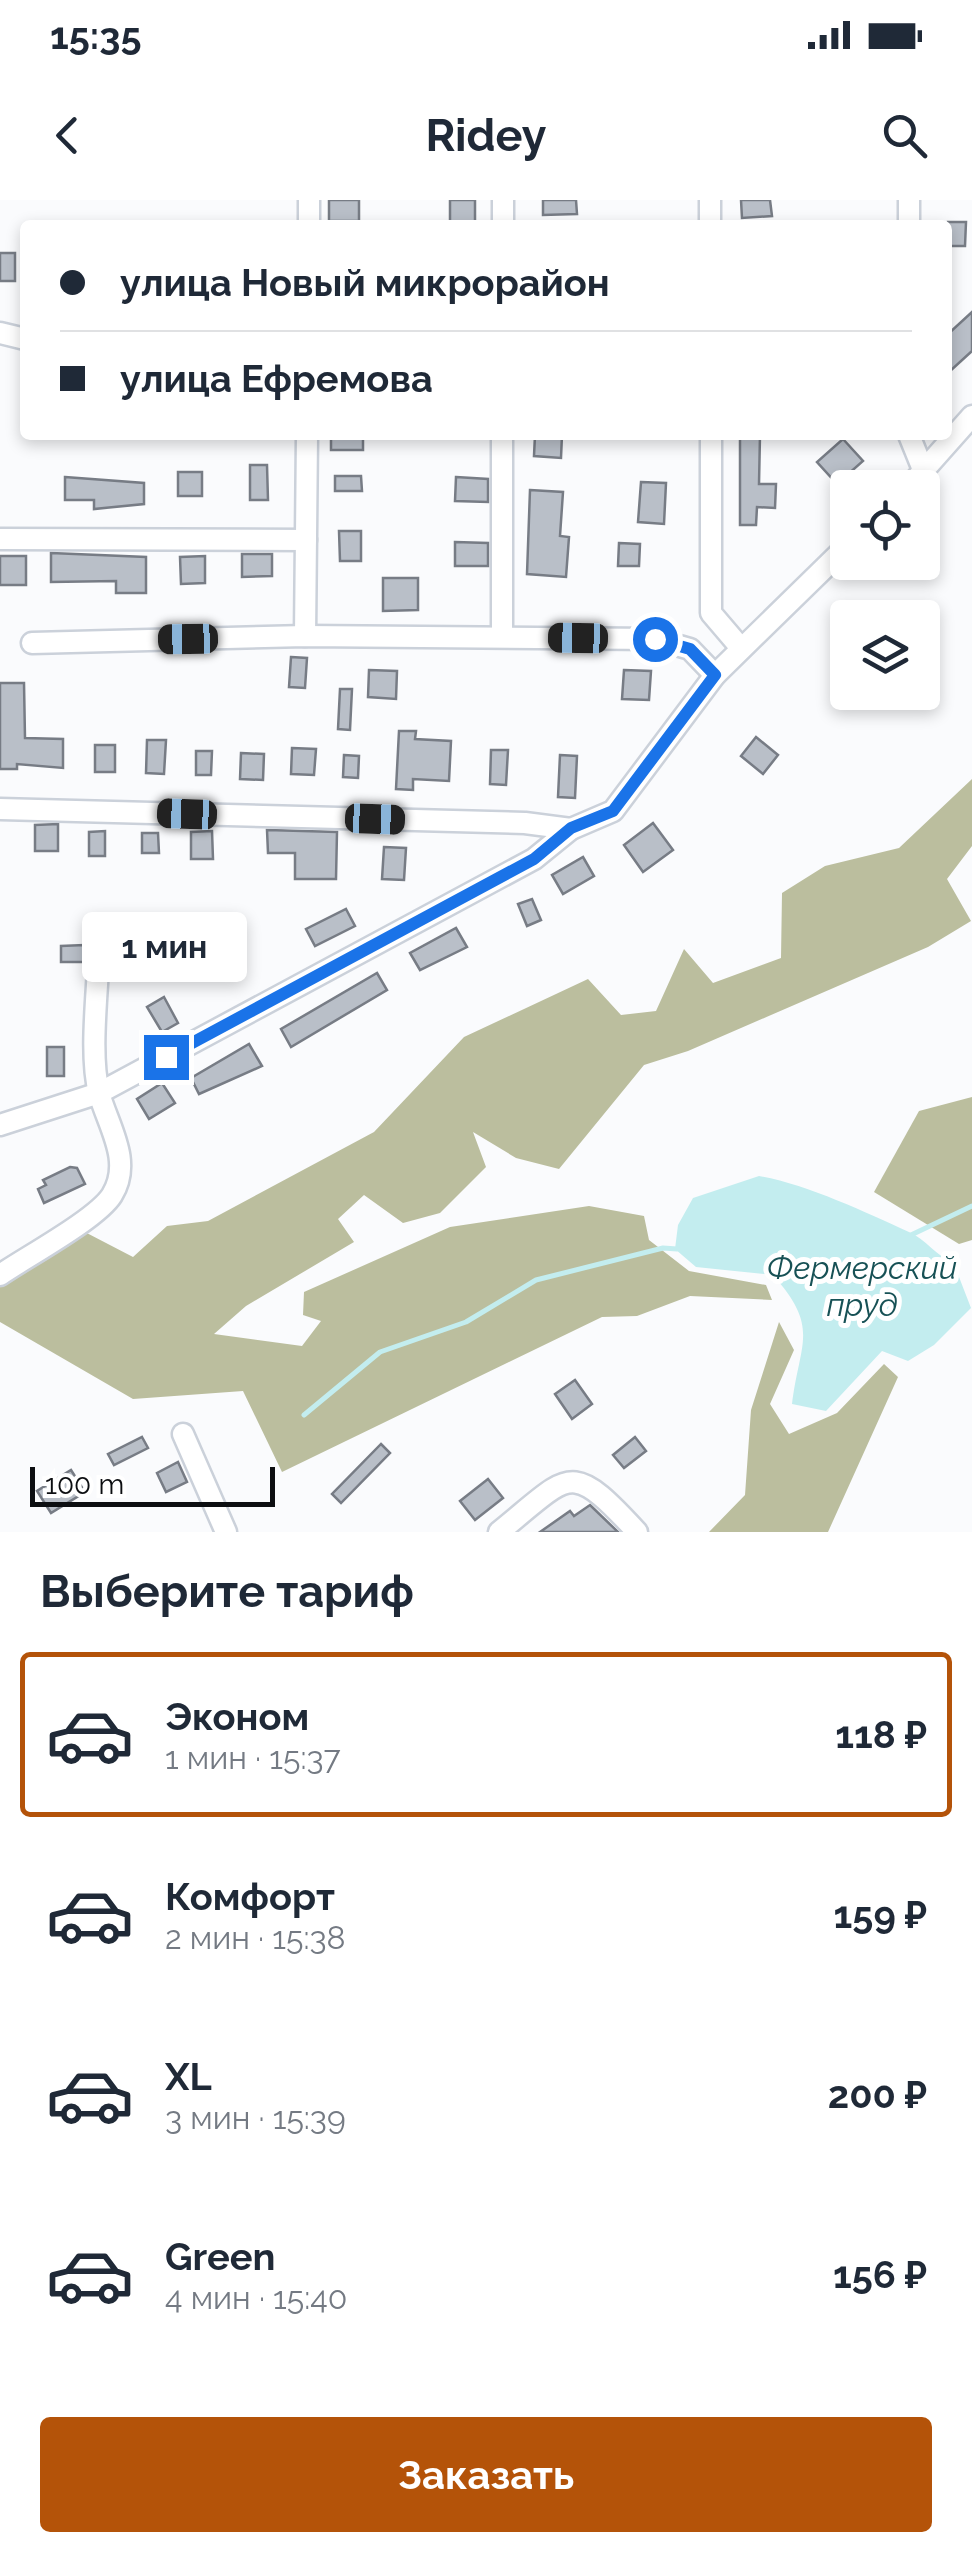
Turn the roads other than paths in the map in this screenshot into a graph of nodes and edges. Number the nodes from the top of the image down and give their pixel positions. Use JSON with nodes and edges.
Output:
{"nodes":[{"id":1,"x":972,"y":416,"type":"edge"},
{"id":2,"x":952,"y":439,"type":"edge"},
{"id":3,"x":307,"y":440,"type":"edge"},
{"id":4,"x":502,"y":440,"type":"edge"},
{"id":5,"x":710,"y":440,"type":"edge"},
{"id":6,"x":911,"y":440,"type":"edge"},
{"id":7,"x":951,"y":440,"type":"edge"},
{"id":8,"x":923,"y":470,"type":"edge"},
{"id":9,"x":926,"y":470,"type":"edge"},
{"id":10,"x":0,"y":540,"type":"edge"},
{"id":11,"x":306,"y":540,"type":"junction"},
{"id":12,"x":830,"y":562,"type":"edge"},
{"id":13,"x":306,"y":636,"type":"junction"},
{"id":14,"x":502,"y":636,"type":"junction"},
{"id":15,"x":32,"y":643,"type":"dead end"},
{"id":16,"x":740,"y":647,"type":"junction"},
{"id":17,"x":715,"y":675,"type":"junction"},
{"id":18,"x":0,"y":809,"type":"edge"},
{"id":19,"x":571,"y":828,"type":"junction"},
{"id":20,"x":99,"y":947,"type":"dead end"},
{"id":21,"x":99,"y":1092,"type":"junction"},
{"id":22,"x":0,"y":1125,"type":"edge"},
{"id":23,"x":0,"y":1274,"type":"edge"},
{"id":24,"x":183,"y":1434,"type":"dead end"},
{"id":25,"x":226,"y":1532,"type":"edge"},
{"id":26,"x":499,"y":1532,"type":"edge"},
{"id":27,"x":637,"y":1532,"type":"edge"}],
"edges":[{"from":1,"to":2,"type":"street"},
{"from":3,"to":11,"type":"street"},
{"from":4,"to":14,"type":"street"},
{"from":5,"to":16,"type":"street"},
{"from":6,"to":8,"type":"street"},
{"from":7,"to":9,"type":"street"},
{"from":10,"to":11,"type":"street"},
{"from":11,"to":13,"type":"street"},
{"from":12,"to":16,"type":"street"},
{"from":13,"to":14,"type":"street"},
{"from":13,"to":15,"type":"street"},
{"from":14,"to":17,"type":"street"},
{"from":16,"to":17,"type":"street"},
{"from":17,"to":19,"type":"street"},
{"from":18,"to":19,"type":"street"},
{"from":19,"to":21,"type":"street"},
{"from":20,"to":21,"type":"street"},
{"from":21,"to":22,"type":"street"},
{"from":21,"to":23,"type":"street"},
{"from":24,"to":25,"type":"street"},
{"from":26,"to":27,"type":"street"}]}
